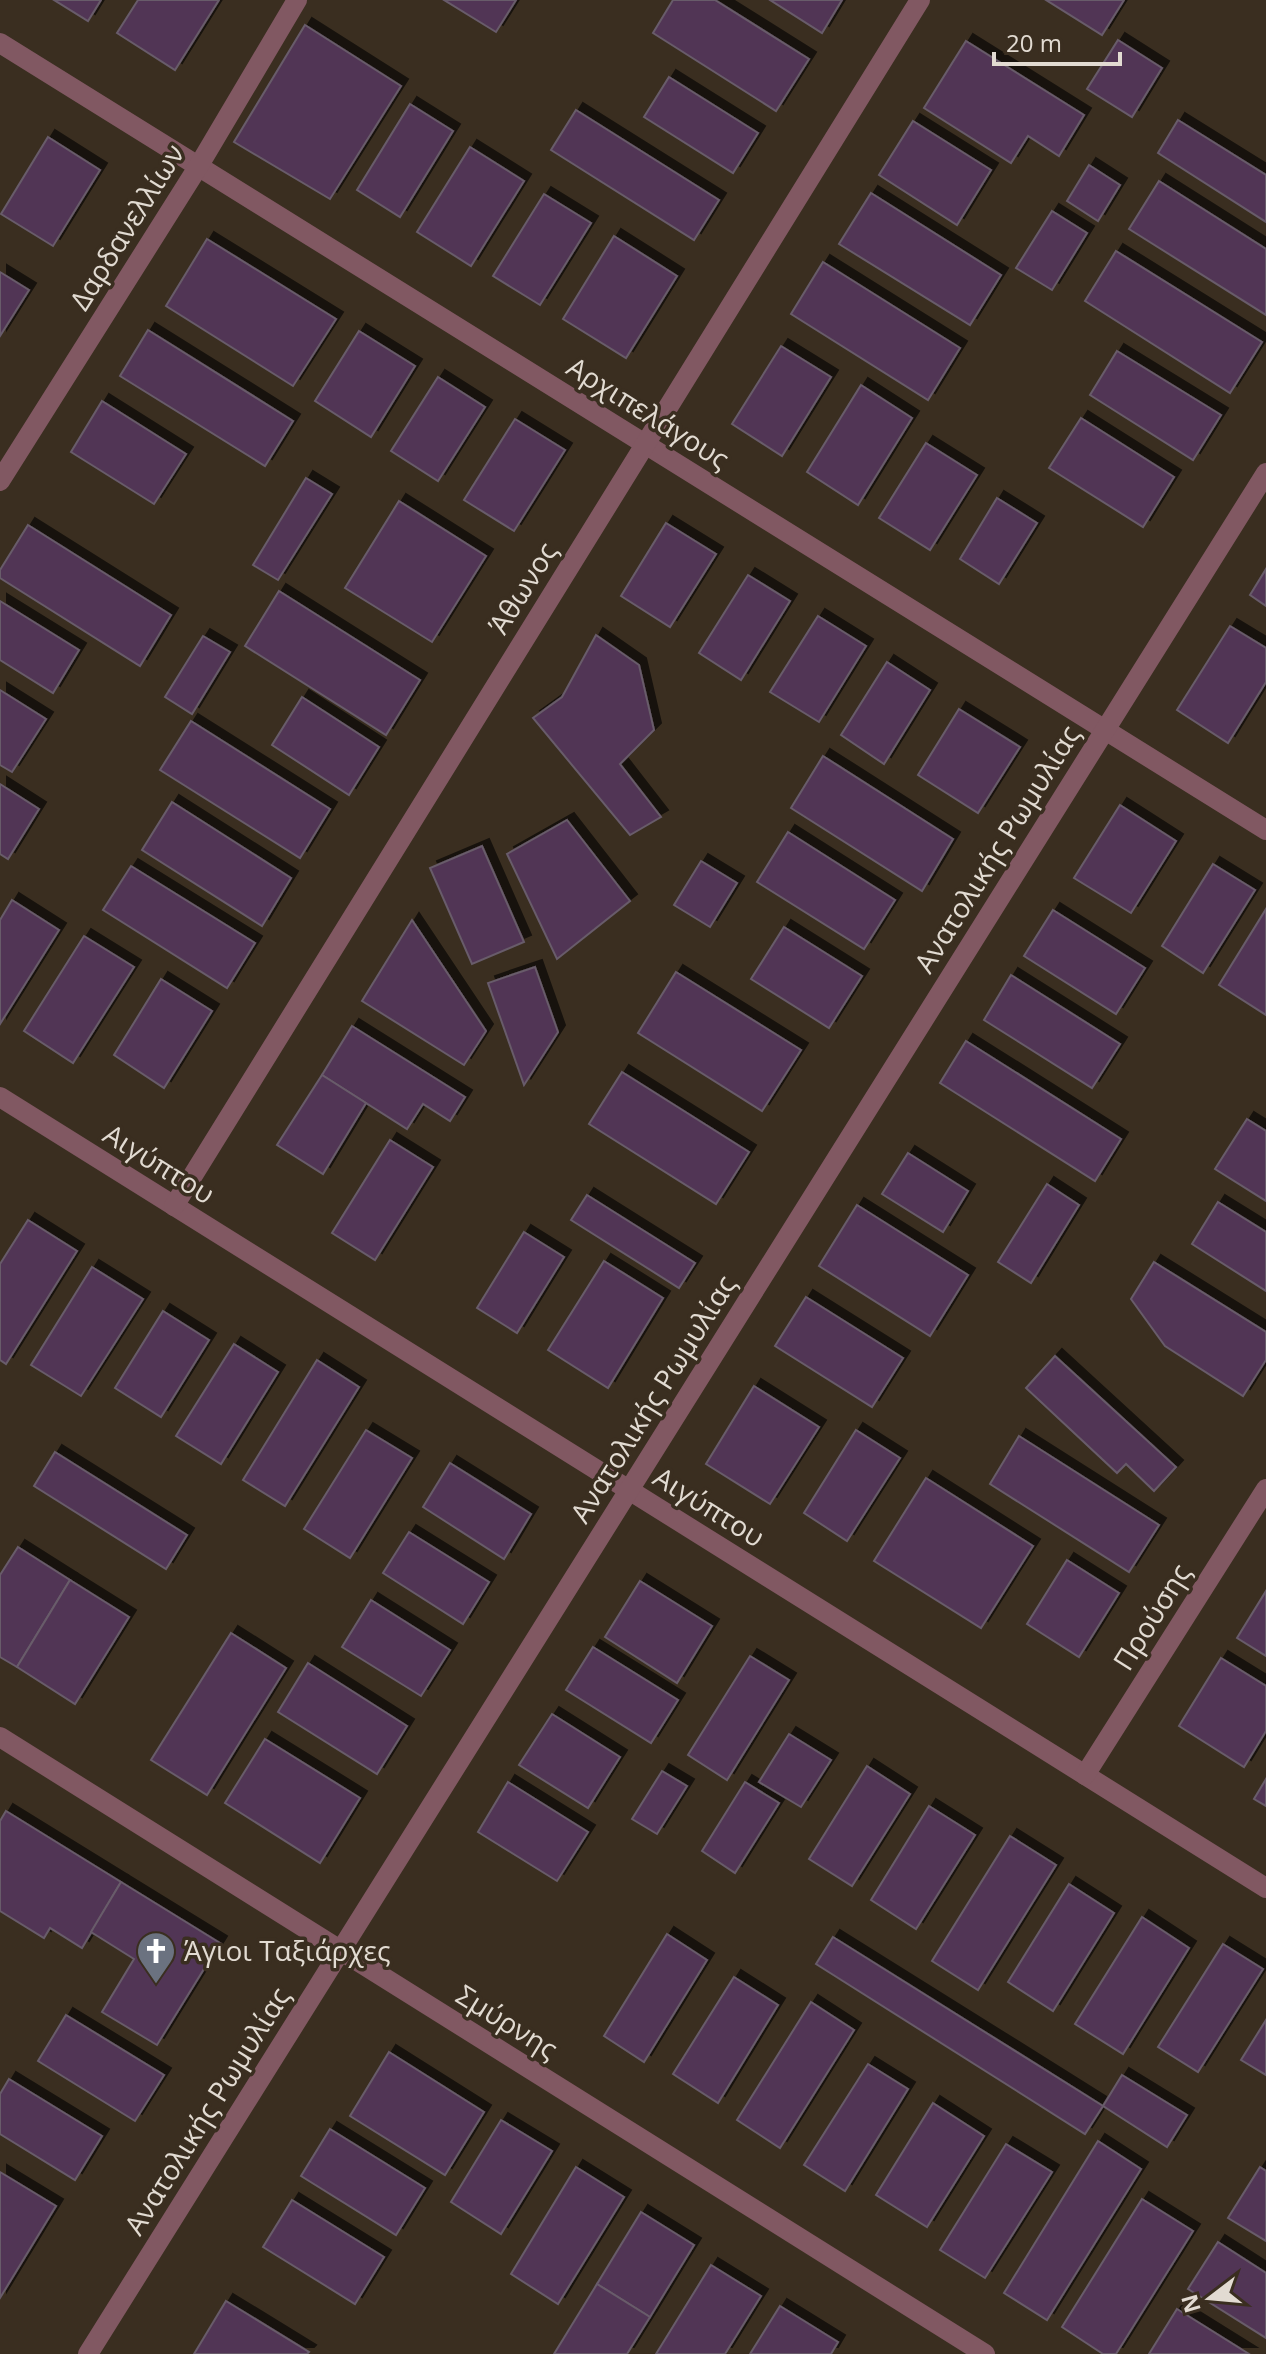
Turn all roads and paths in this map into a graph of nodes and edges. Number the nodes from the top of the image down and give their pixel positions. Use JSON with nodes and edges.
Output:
{"nodes":[{"id":1,"x":297,"y":0,"type":"edge"},
{"id":2,"x":920,"y":0,"type":"edge"},
{"id":3,"x":0,"y":43,"type":"edge"},
{"id":4,"x":198,"y":167,"type":"junction"},
{"id":5,"x":645,"y":444,"type":"junction"},
{"id":6,"x":1266,"y":473,"type":"edge"},
{"id":7,"x":0,"y":481,"type":"edge"},
{"id":8,"x":1105,"y":730,"type":"junction"},
{"id":9,"x":1266,"y":830,"type":"edge"},
{"id":10,"x":0,"y":1097,"type":"edge"},
{"id":11,"x":174,"y":1206,"type":"junction"},
{"id":12,"x":1266,"y":1489,"type":"edge"},
{"id":13,"x":629,"y":1490,"type":"junction"},
{"id":14,"x":0,"y":1737,"type":"edge"},
{"id":15,"x":1085,"y":1775,"type":"junction"},
{"id":16,"x":1266,"y":1888,"type":"edge"},
{"id":17,"x":340,"y":1950,"type":"junction"},
{"id":18,"x":88,"y":2354,"type":"edge"},
{"id":19,"x":985,"y":2354,"type":"edge"}],
"edges":[{"from":1,"to":4,"type":"street","name":"Δαρδανελλίων"},
{"from":2,"to":5,"type":"street","name":"Άθωνος"},
{"from":3,"to":4,"type":"street","name":"Αρχιπελάγους"},
{"from":4,"to":5,"type":"street","name":"Αρχιπελάγους"},
{"from":4,"to":7,"type":"street","name":"Δαρδανελλίων"},
{"from":5,"to":8,"type":"street","name":"Αρχιπελάγους"},
{"from":5,"to":11,"type":"street","name":"Άθωνος"},
{"from":6,"to":8,"type":"street","name":"Ανατολικής Ρωμυλίας"},
{"from":8,"to":9,"type":"street","name":"Αρχιπελάγους"},
{"from":8,"to":13,"type":"street","name":"Ανατολικής Ρωμυλίας"},
{"from":10,"to":11,"type":"street","name":"Αιγύπτου"},
{"from":11,"to":13,"type":"street","name":"Αιγύπτου"},
{"from":12,"to":15,"type":"street","name":"Προύσης"},
{"from":13,"to":15,"type":"street","name":"Αιγύπτου"},
{"from":13,"to":17,"type":"street","name":"Ανατολικής Ρωμυλίας"},
{"from":14,"to":17,"type":"street","name":"Σμύρνης"},
{"from":15,"to":16,"type":"street","name":"Αιγύπτου"},
{"from":17,"to":18,"type":"street","name":"Ανατολικής Ρωμυλίας"},
{"from":17,"to":19,"type":"street","name":"Σμύρνης"}]}
